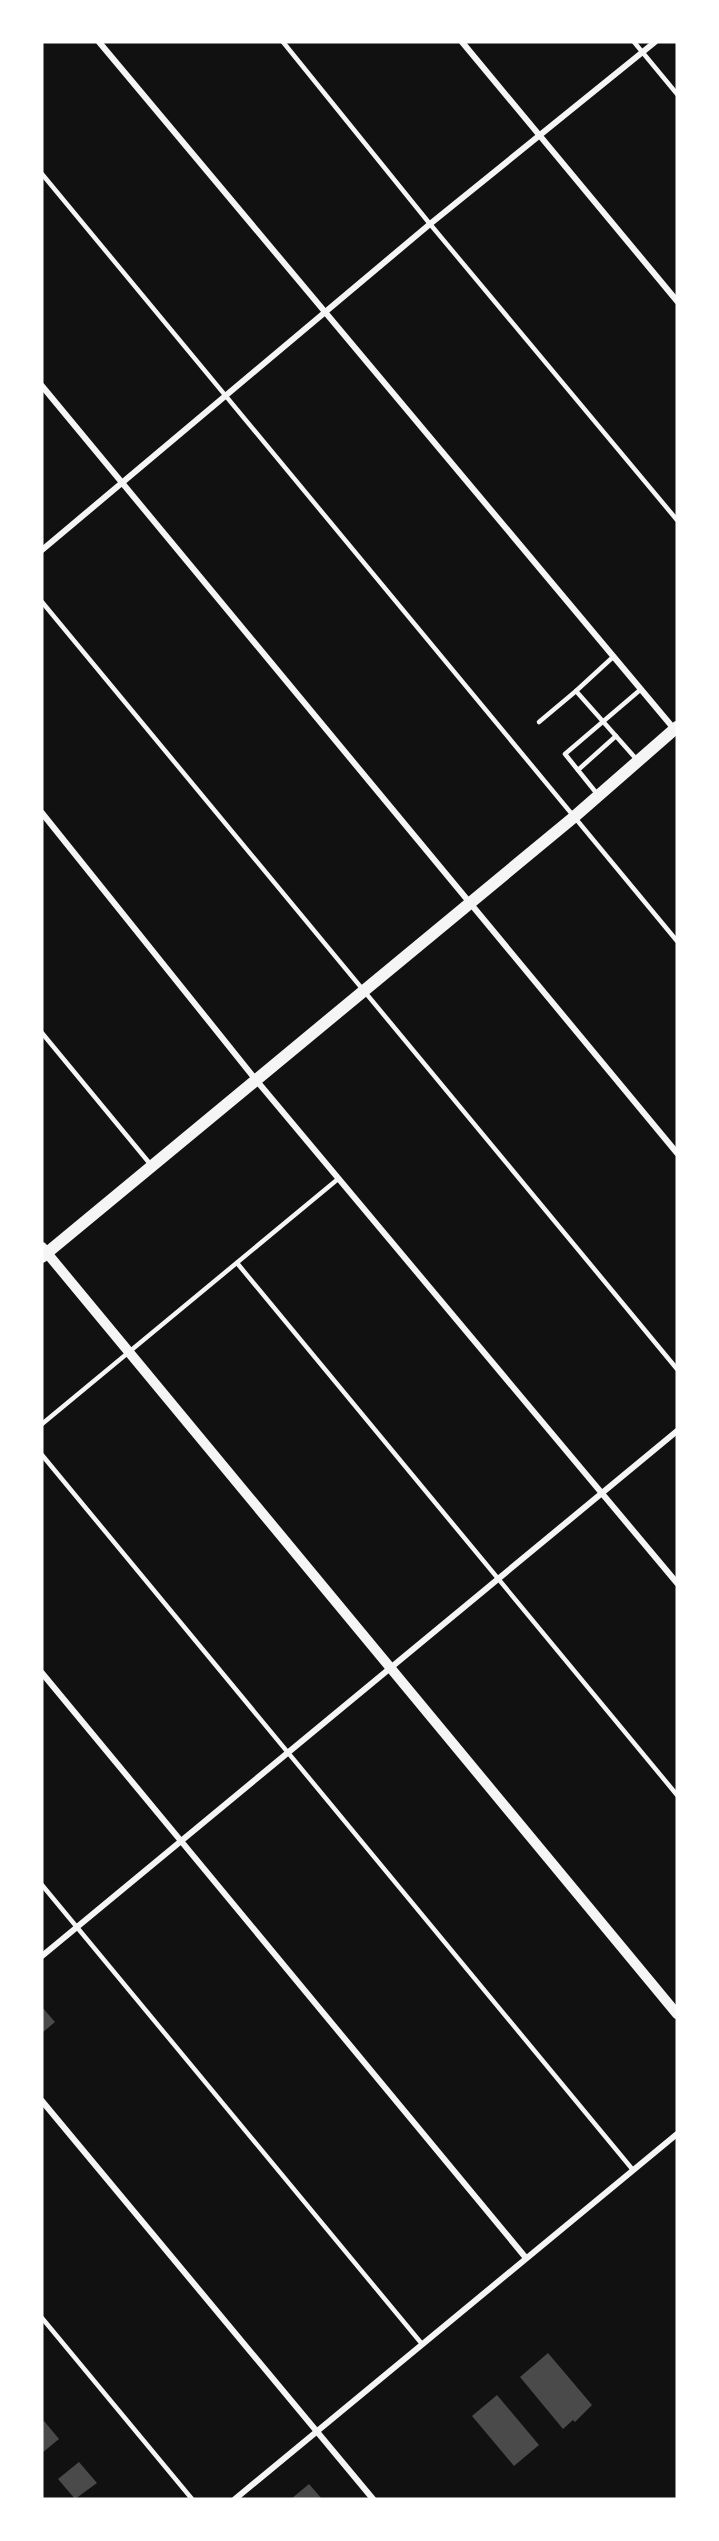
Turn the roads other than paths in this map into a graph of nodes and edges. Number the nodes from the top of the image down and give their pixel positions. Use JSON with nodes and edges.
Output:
{"nodes":[{"id":1,"x":99,"y":42,"type":"edge"},
{"id":2,"x":284,"y":42,"type":"edge"},
{"id":3,"x":462,"y":42,"type":"edge"},
{"id":4,"x":634,"y":42,"type":"edge"},
{"id":5,"x":655,"y":42,"type":"edge"},
{"id":6,"x":643,"y":52,"type":"junction"},
{"id":7,"x":677,"y":94,"type":"edge"},
{"id":8,"x":541,"y":137,"type":"junction"},
{"id":9,"x":42,"y":174,"type":"edge"},
{"id":10,"x":430,"y":224,"type":"junction"},
{"id":11,"x":677,"y":301,"type":"edge"},
{"id":12,"x":326,"y":312,"type":"junction"},
{"id":13,"x":42,"y":386,"type":"edge"},
{"id":14,"x":226,"y":397,"type":"junction"},
{"id":15,"x":123,"y":483,"type":"junction"},
{"id":16,"x":677,"y":520,"type":"edge"},
{"id":17,"x":42,"y":550,"type":"edge"},
{"id":18,"x":42,"y":602,"type":"edge"},
{"id":19,"x":613,"y":657,"type":"junction"},
{"id":20,"x":640,"y":690,"type":"junction"},
{"id":21,"x":576,"y":691,"type":"junction"},
{"id":22,"x":539,"y":722,"type":"dead end"},
{"id":23,"x":603,"y":722,"type":"junction"},
{"id":24,"x":676,"y":730,"type":"edge"},
{"id":25,"x":616,"y":736,"type":"junction"},
{"id":26,"x":638,"y":761,"type":"junction"},
{"id":27,"x":578,"y":770,"type":"junction"},
{"id":28,"x":598,"y":795,"type":"junction"},
{"id":29,"x":42,"y":813,"type":"edge"},
{"id":30,"x":574,"y":817,"type":"junction"},
{"id":31,"x":470,"y":903,"type":"junction"},
{"id":32,"x":677,"y":941,"type":"edge"},
{"id":33,"x":364,"y":991,"type":"junction"},
{"id":34,"x":42,"y":1033,"type":"edge"},
{"id":35,"x":256,"y":1080,"type":"junction"},
{"id":36,"x":677,"y":1153,"type":"edge"},
{"id":37,"x":152,"y":1166,"type":"junction"},
{"id":38,"x":338,"y":1179,"type":"junction"},
{"id":39,"x":44,"y":1253,"type":"edge"},
{"id":40,"x":237,"y":1263,"type":"junction"},
{"id":41,"x":129,"y":1352,"type":"junction"},
{"id":42,"x":677,"y":1369,"type":"edge"},
{"id":43,"x":42,"y":1424,"type":"edge"},
{"id":44,"x":677,"y":1431,"type":"edge"},
{"id":45,"x":42,"y":1455,"type":"edge"},
{"id":46,"x":602,"y":1493,"type":"junction"},
{"id":47,"x":498,"y":1579,"type":"junction"},
{"id":48,"x":677,"y":1583,"type":"edge"},
{"id":49,"x":390,"y":1668,"type":"junction"},
{"id":50,"x":42,"y":1673,"type":"edge"},
{"id":51,"x":288,"y":1753,"type":"junction"},
{"id":52,"x":677,"y":1795,"type":"edge"},
{"id":53,"x":181,"y":1841,"type":"junction"},
{"id":54,"x":42,"y":1885,"type":"edge"},
{"id":55,"x":77,"y":1928,"type":"junction"},
{"id":56,"x":42,"y":1956,"type":"edge"},
{"id":57,"x":677,"y":2014,"type":"edge"},
{"id":58,"x":42,"y":2101,"type":"edge"},
{"id":59,"x":677,"y":2134,"type":"edge"},
{"id":60,"x":633,"y":2170,"type":"junction"},
{"id":61,"x":526,"y":2258,"type":"junction"},
{"id":62,"x":42,"y":2318,"type":"edge"},
{"id":63,"x":422,"y":2344,"type":"junction"},
{"id":64,"x":316,"y":2432,"type":"junction"},
{"id":65,"x":192,"y":2499,"type":"edge"},
{"id":66,"x":235,"y":2499,"type":"edge"},
{"id":67,"x":373,"y":2499,"type":"edge"}],
"edges":[{"from":1,"to":12,"type":"street"},
{"from":2,"to":10,"type":"lane"},
{"from":3,"to":8,"type":"street"},
{"from":4,"to":6,"type":"lane"},
{"from":5,"to":6,"type":"street"},
{"from":6,"to":7,"type":"lane"},
{"from":6,"to":8,"type":"street"},
{"from":8,"to":10,"type":"street"},
{"from":8,"to":11,"type":"street"},
{"from":9,"to":14,"type":"lane"},
{"from":10,"to":12,"type":"street"},
{"from":10,"to":16,"type":"lane"},
{"from":12,"to":14,"type":"street"},
{"from":12,"to":19,"type":"street"},
{"from":13,"to":15,"type":"street"},
{"from":14,"to":15,"type":"street"},
{"from":14,"to":30,"type":"lane"},
{"from":15,"to":17,"type":"street"},
{"from":15,"to":31,"type":"street"},
{"from":18,"to":33,"type":"lane"},
{"from":19,"to":20,"type":"street"},
{"from":19,"to":21,"type":"lane"},
{"from":20,"to":23,"type":"lane"},
{"from":20,"to":24,"type":"street"},
{"from":21,"to":22,"type":"lane"},
{"from":21,"to":23,"type":"lane"},
{"from":23,"to":25,"type":"lane"},
{"from":23,"to":27,"type":"lane"},
{"from":24,"to":26,"type":"main road"},
{"from":25,"to":26,"type":"lane"},
{"from":25,"to":27,"type":"lane"},
{"from":26,"to":28,"type":"main road"},
{"from":27,"to":28,"type":"lane"},
{"from":28,"to":30,"type":"main road"},
{"from":29,"to":35,"type":"street"},
{"from":30,"to":31,"type":"main road"},
{"from":30,"to":32,"type":"lane"},
{"from":31,"to":33,"type":"main road"},
{"from":31,"to":36,"type":"street"},
{"from":33,"to":35,"type":"main road"},
{"from":33,"to":42,"type":"lane"},
{"from":34,"to":37,"type":"lane"},
{"from":35,"to":37,"type":"main road"},
{"from":35,"to":38,"type":"street"},
{"from":37,"to":39,"type":"main road"},
{"from":38,"to":40,"type":"lane"},
{"from":38,"to":46,"type":"street"},
{"from":39,"to":41,"type":"street"},
{"from":40,"to":41,"type":"lane"},
{"from":40,"to":47,"type":"lane"},
{"from":41,"to":43,"type":"lane"},
{"from":41,"to":49,"type":"street"},
{"from":44,"to":46,"type":"street"},
{"from":45,"to":51,"type":"lane"},
{"from":46,"to":47,"type":"street"},
{"from":46,"to":48,"type":"street"},
{"from":47,"to":49,"type":"street"},
{"from":47,"to":52,"type":"lane"},
{"from":49,"to":51,"type":"street"},
{"from":49,"to":57,"type":"street"},
{"from":50,"to":53,"type":"street"},
{"from":51,"to":53,"type":"street"},
{"from":51,"to":60,"type":"lane"},
{"from":53,"to":55,"type":"street"},
{"from":53,"to":61,"type":"street"},
{"from":54,"to":55,"type":"lane"},
{"from":55,"to":56,"type":"street"},
{"from":55,"to":63,"type":"lane"},
{"from":58,"to":64,"type":"street"},
{"from":59,"to":60,"type":"street"},
{"from":60,"to":61,"type":"street"},
{"from":61,"to":63,"type":"street"},
{"from":62,"to":65,"type":"lane"},
{"from":63,"to":64,"type":"street"},
{"from":64,"to":66,"type":"street"},
{"from":64,"to":67,"type":"street"}]}
